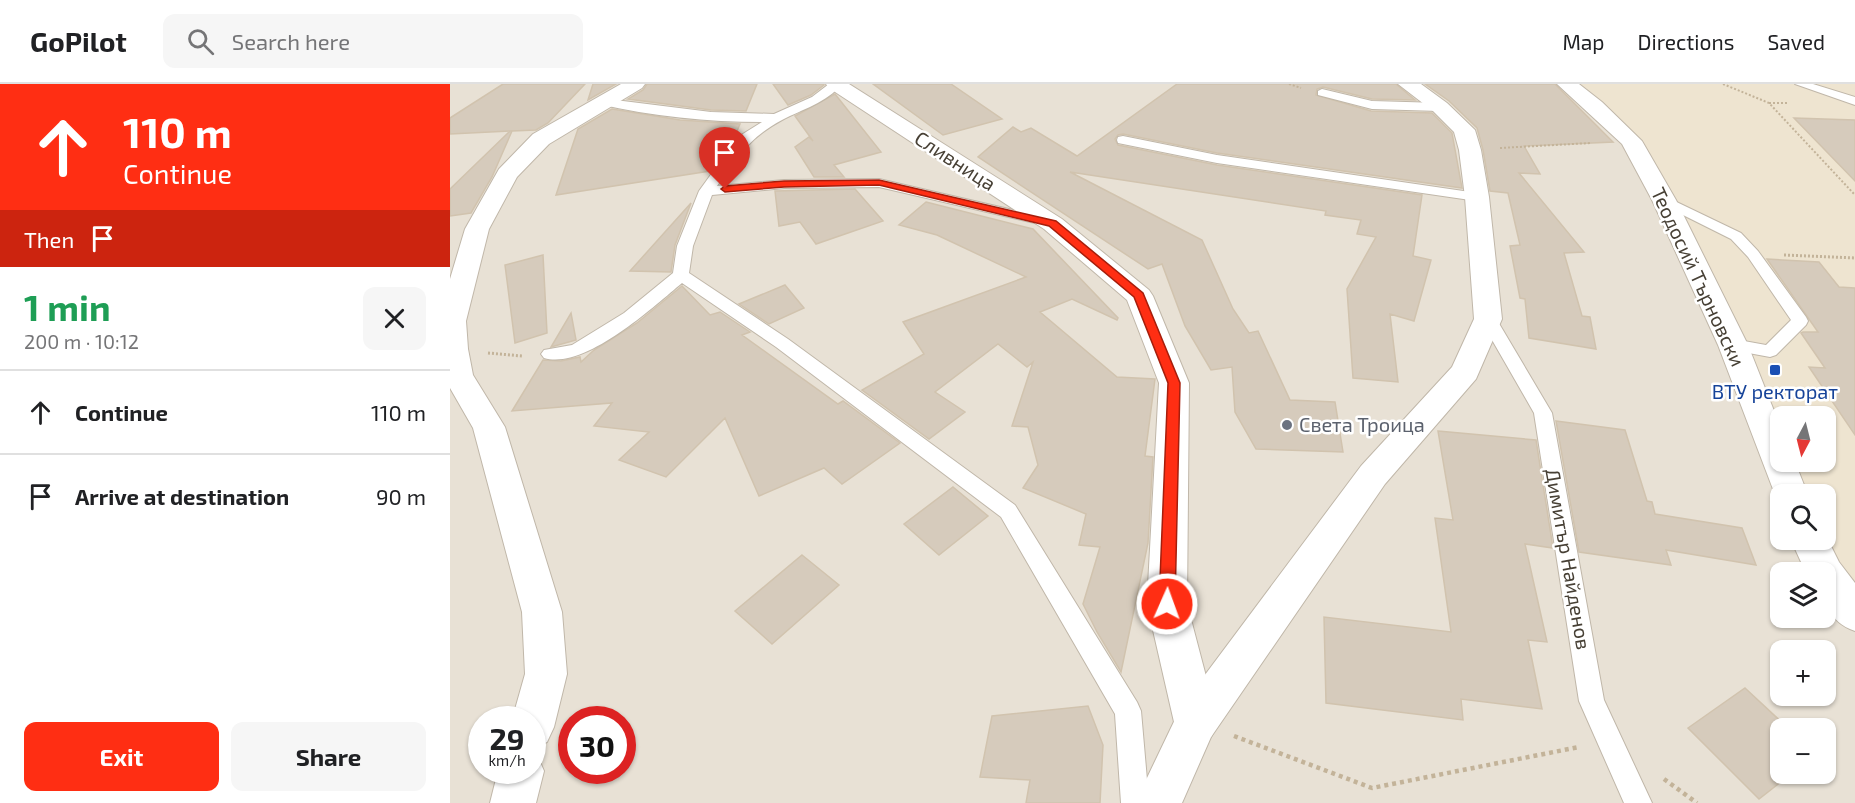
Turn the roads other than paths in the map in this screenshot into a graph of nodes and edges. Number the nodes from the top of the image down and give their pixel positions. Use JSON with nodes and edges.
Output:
{"nodes":[{"id":1,"x":635,"y":84,"type":"edge"},
{"id":2,"x":836,"y":84,"type":"edge"},
{"id":3,"x":1408,"y":84,"type":"edge"},
{"id":4,"x":1567,"y":84,"type":"edge"},
{"id":5,"x":1801,"y":84,"type":"edge"},
{"id":6,"x":1322,"y":93,"type":"dead end"},
{"id":7,"x":603,"y":101,"type":"junction"},
{"id":8,"x":1855,"y":101,"type":"edge"},
{"id":9,"x":1440,"y":107,"type":"junction"},
{"id":10,"x":776,"y":118,"type":"junction"},
{"id":11,"x":1123,"y":140,"type":"dead end"},
{"id":12,"x":706,"y":191,"type":"junction"},
{"id":13,"x":1477,"y":197,"type":"junction"},
{"id":14,"x":1664,"y":200,"type":"junction"},
{"id":15,"x":1053,"y":224,"type":"junction"},
{"id":16,"x":681,"y":275,"type":"junction"},
{"id":17,"x":1488,"y":319,"type":"junction"},
{"id":18,"x":1733,"y":345,"type":"junction"},
{"id":19,"x":550,"y":354,"type":"road end"},
{"id":20,"x":1787,"y":484,"type":"edge"},
{"id":21,"x":1836,"y":588,"type":"edge"},
{"id":22,"x":1855,"y":613,"type":"edge"},
{"id":23,"x":538,"y":706,"type":"edge"},
{"id":24,"x":1196,"y":722,"type":"junction"},
{"id":25,"x":518,"y":784,"type":"edge"},
{"id":26,"x":513,"y":803,"type":"edge"},
{"id":27,"x":1135,"y":803,"type":"edge"},
{"id":28,"x":1158,"y":803,"type":"edge"},
{"id":29,"x":1638,"y":803,"type":"edge"}],
"edges":[{"from":1,"to":7,"type":"street"},
{"from":2,"to":10,"type":"lane"},
{"from":2,"to":15,"type":"street","name":"Сливница"},
{"from":3,"to":9,"type":"street","name":"Димитър Найденов"},
{"from":4,"to":14,"type":"street","name":"Теодосий Търновски"},
{"from":5,"to":8,"type":"lane"},
{"from":6,"to":9,"type":"lane"},
{"from":7,"to":10,"type":"lane"},
{"from":7,"to":23,"type":"street"},
{"from":9,"to":13,"type":"street","name":"Димитър Найденов"},
{"from":10,"to":12,"type":"lane"},
{"from":11,"to":13,"type":"lane"},
{"from":12,"to":15,"type":"lane"},
{"from":12,"to":16,"type":"lane"},
{"from":13,"to":17,"type":"street","name":"Димитър Найденов"},
{"from":14,"to":18,"type":"street","name":"Теодосий Търновски"},
{"from":14,"to":18,"type":"lane"},
{"from":15,"to":24,"type":"street","name":"Сливница"},
{"from":16,"to":19,"type":"lane"},
{"from":16,"to":27,"type":"lane"},
{"from":17,"to":24,"type":"street","name":"Димитър Найденов"},
{"from":17,"to":29,"type":"lane","name":"Димитър Найденов"},
{"from":18,"to":20,"type":"street","name":"Теодосий Търновски"},
{"from":21,"to":22,"type":"street"},
{"from":24,"to":28,"type":"street"},
{"from":25,"to":26,"type":"street"}]}
